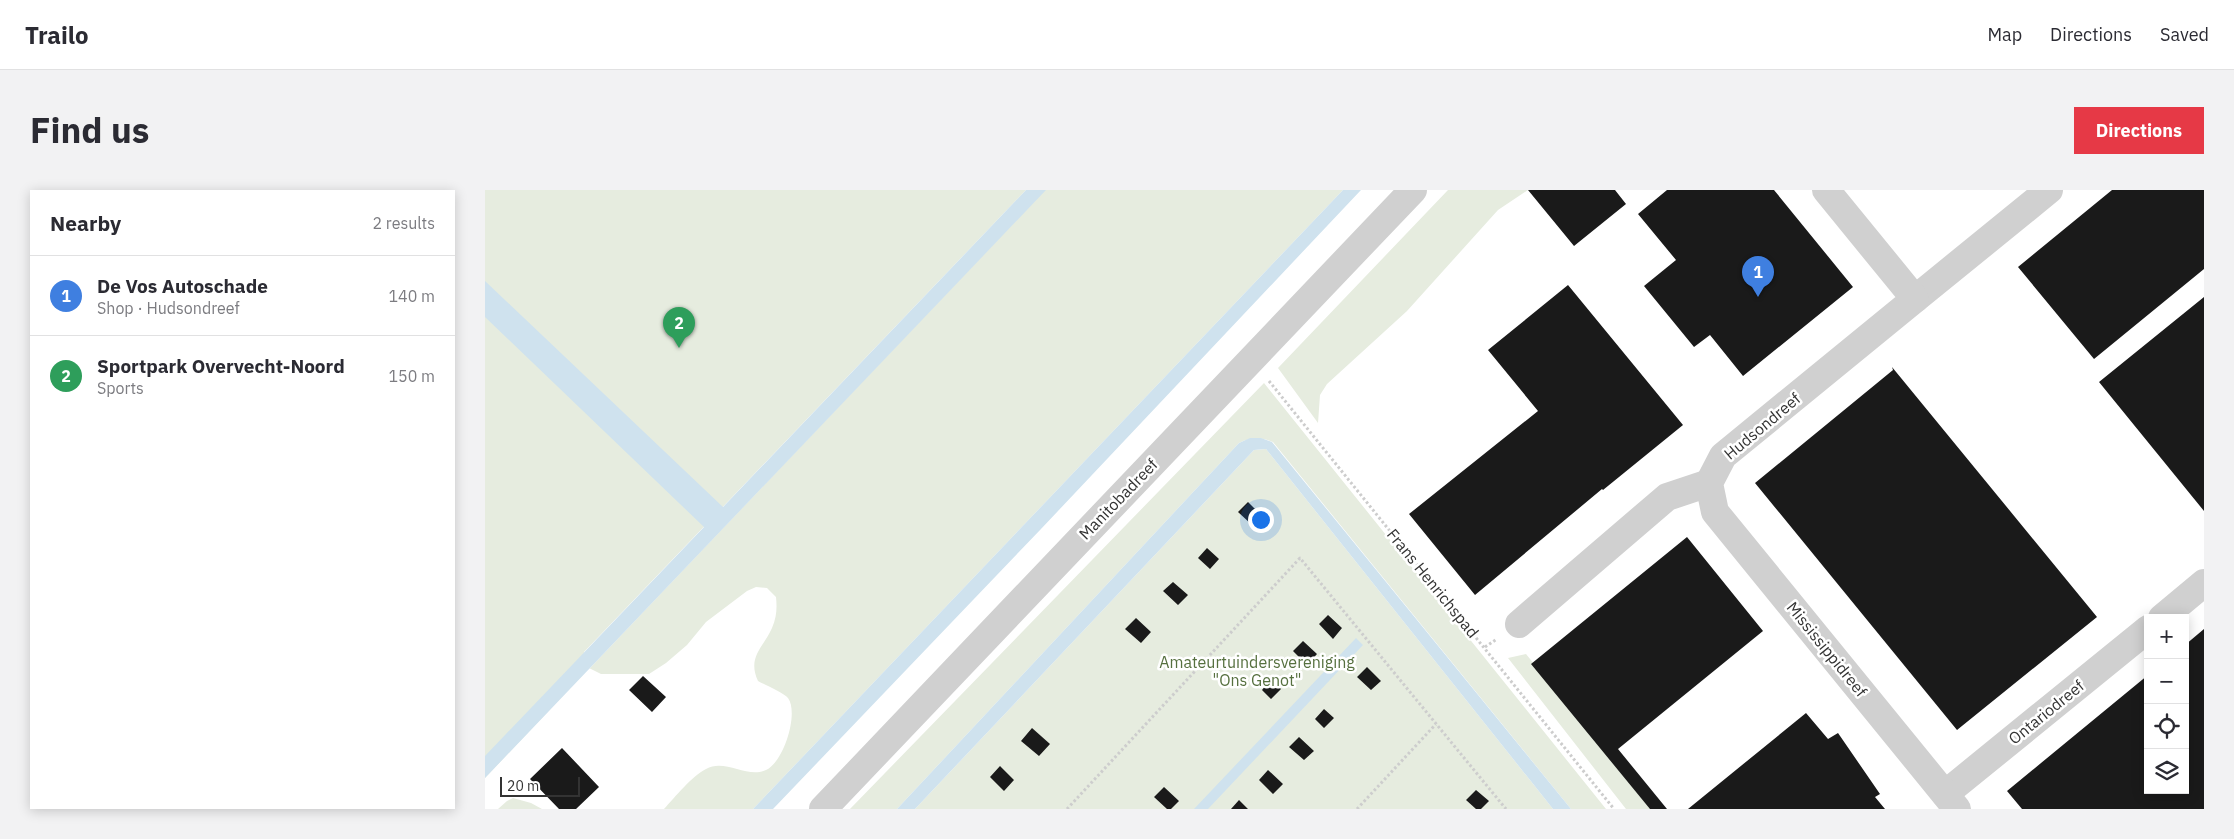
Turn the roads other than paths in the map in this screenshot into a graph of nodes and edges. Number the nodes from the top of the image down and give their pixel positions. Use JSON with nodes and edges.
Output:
{"nodes":[{"id":1,"x":1413,"y":190,"type":"edge"},
{"id":2,"x":1826,"y":190,"type":"edge"},
{"id":3,"x":2049,"y":190,"type":"edge"},
{"id":4,"x":1915,"y":300,"type":"junction"},
{"id":5,"x":1709,"y":483,"type":"junction"},
{"id":6,"x":2204,"y":583,"type":"edge"},
{"id":7,"x":2167,"y":614,"type":"edge"},
{"id":8,"x":1519,"y":624,"type":"dead end"},
{"id":9,"x":2144,"y":633,"type":"edge"},
{"id":10,"x":1951,"y":802,"type":"edge"},
{"id":11,"x":823,"y":809,"type":"edge"}],
"edges":[{"from":1,"to":11,"type":"street","name":"Manitobadreef"},
{"from":2,"to":4,"type":"street"},
{"from":3,"to":4,"type":"street","name":"Hudsondreef"},
{"from":4,"to":5,"type":"street","name":"Hudsondreef"},
{"from":5,"to":8,"type":"street"},
{"from":5,"to":10,"type":"street","name":"Mississippidreef"},
{"from":6,"to":7,"type":"street"},
{"from":9,"to":10,"type":"street","name":"Ontariodreef"}]}
